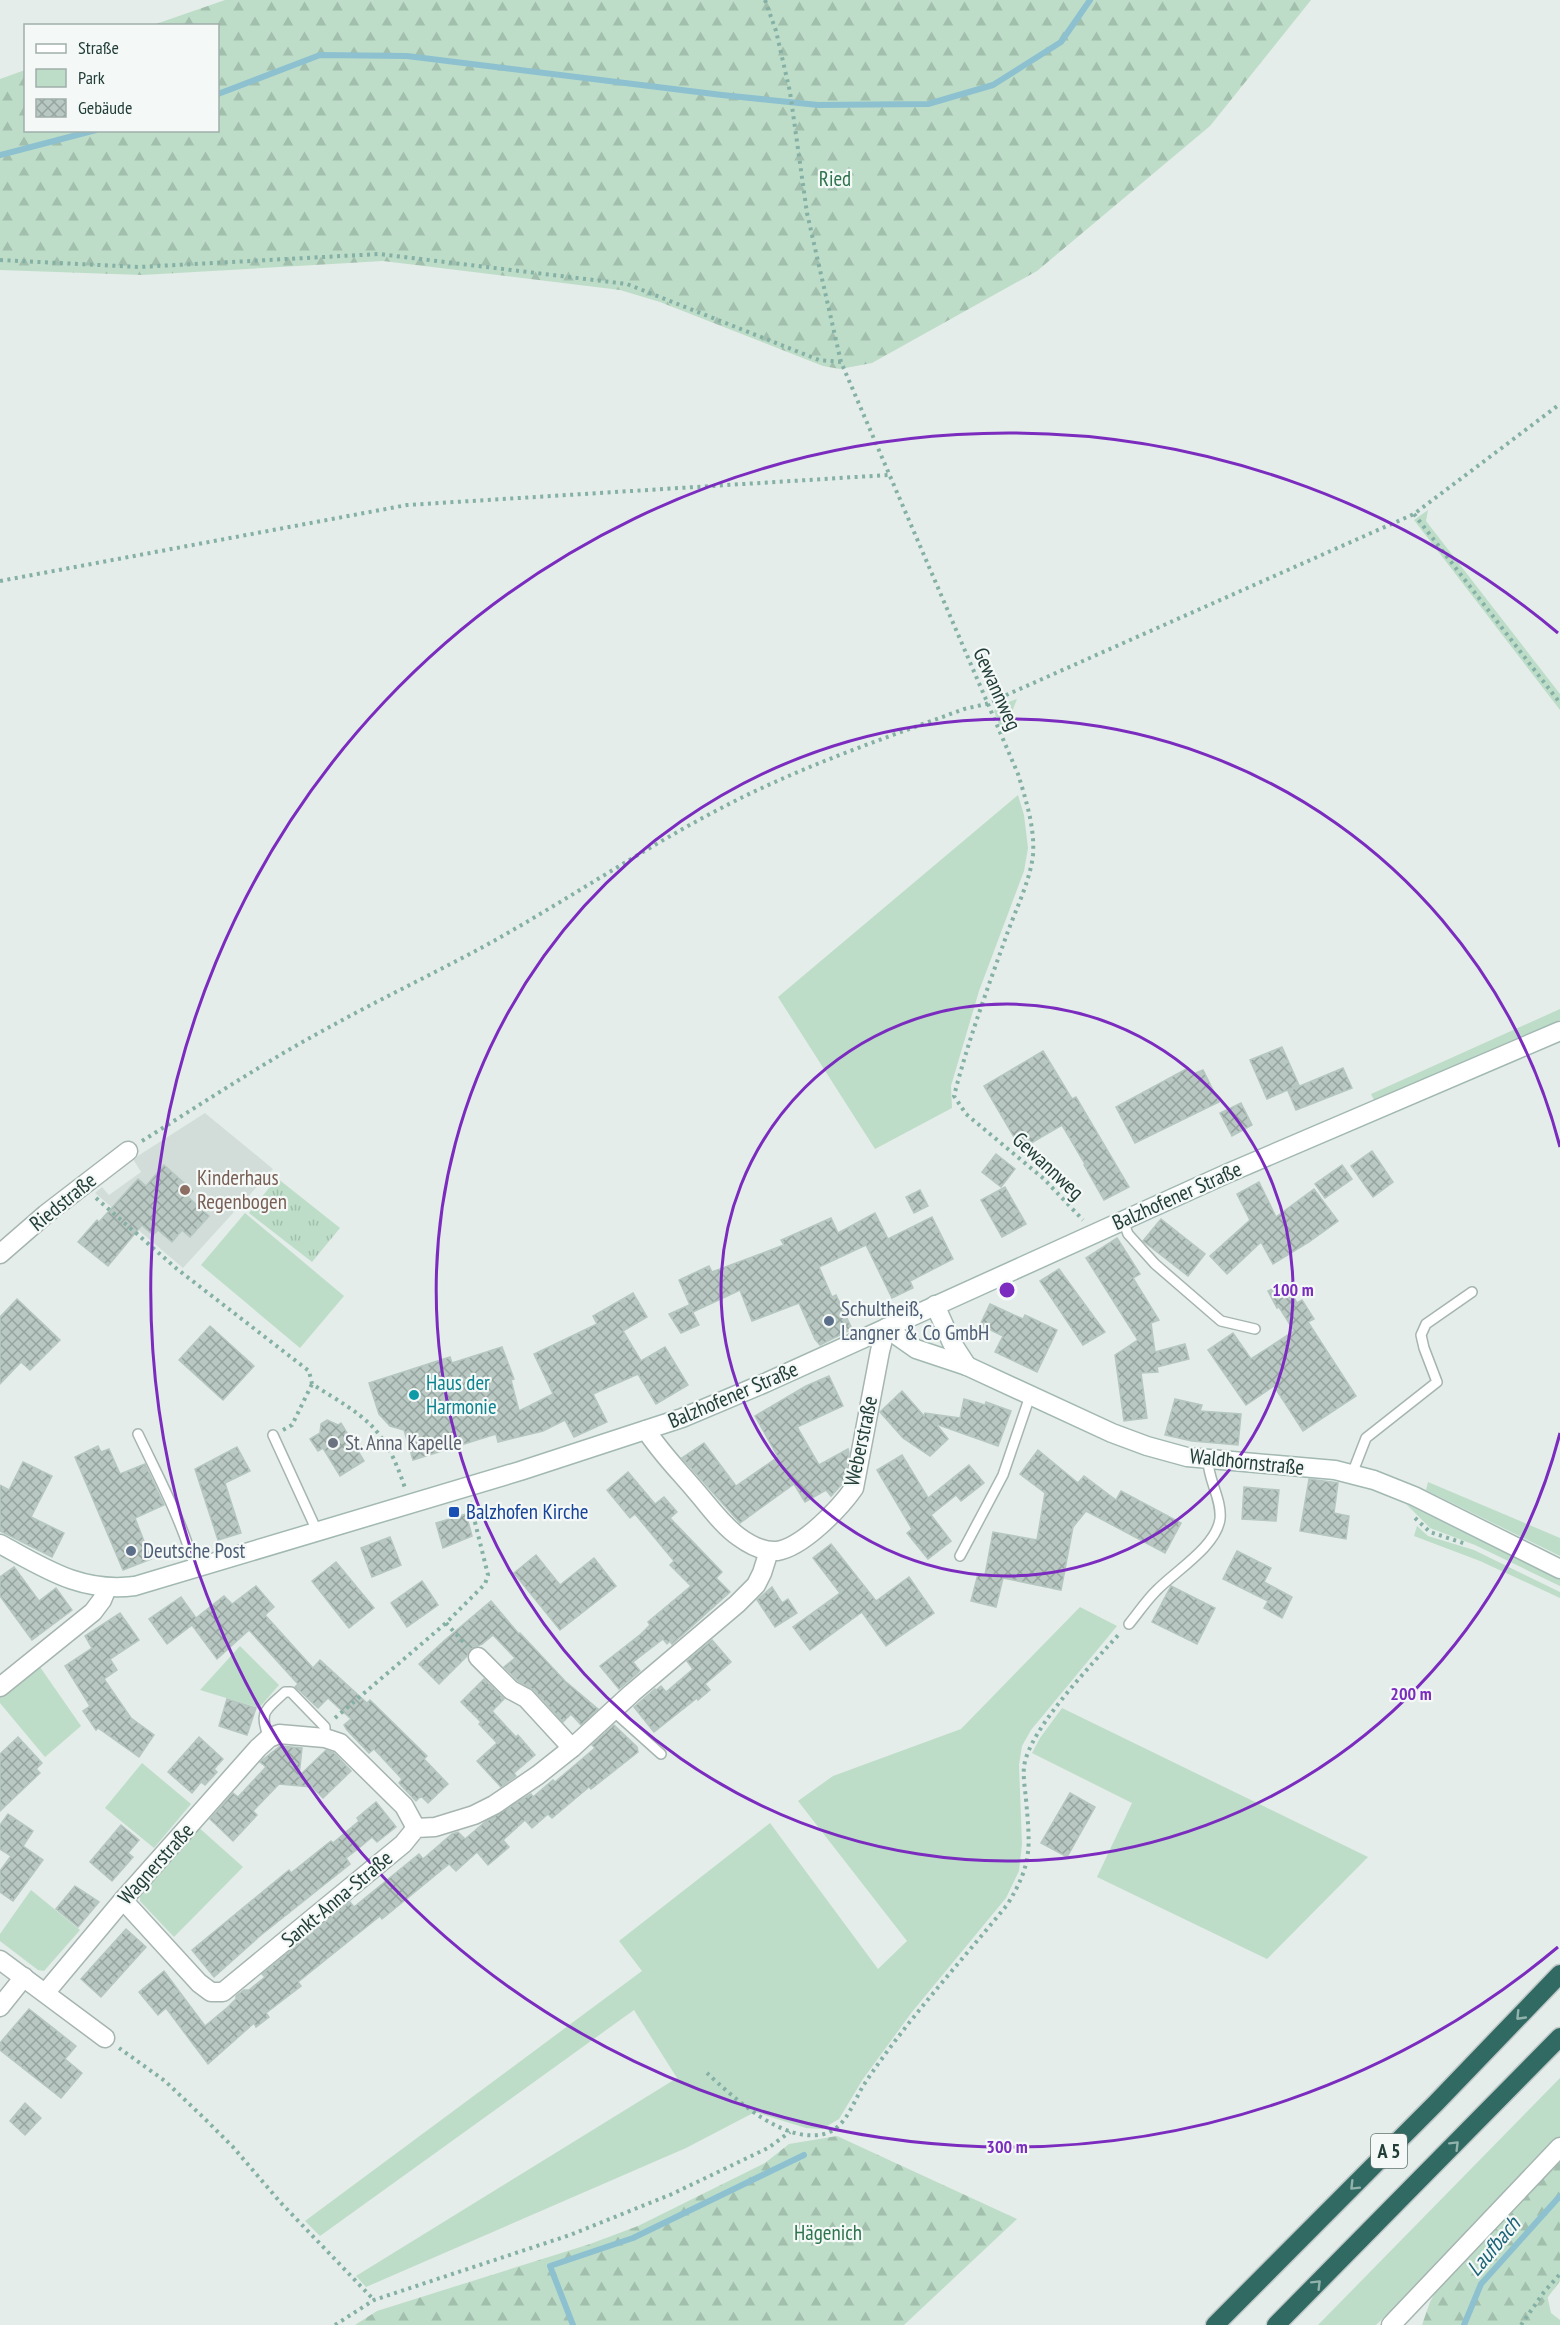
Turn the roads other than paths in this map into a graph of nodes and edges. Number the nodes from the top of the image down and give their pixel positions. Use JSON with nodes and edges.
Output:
{"nodes":[{"id":1,"x":1560,"y":1031,"type":"edge"},
{"id":2,"x":128,"y":1151,"type":"road end"},
{"id":3,"x":1123,"y":1220,"type":"junction"},
{"id":4,"x":0,"y":1254,"type":"edge"},
{"id":5,"x":1472,"y":1292,"type":"dead end"},
{"id":6,"x":935,"y":1305,"type":"junction"},
{"id":7,"x":886,"y":1328,"type":"junction"},
{"id":8,"x":1254,"y":1329,"type":"dead end"},
{"id":9,"x":967,"y":1366,"type":"junction"},
{"id":10,"x":1030,"y":1395,"type":"junction"},
{"id":11,"x":646,"y":1430,"type":"junction"},
{"id":12,"x":138,"y":1434,"type":"dead end"},
{"id":13,"x":273,"y":1435,"type":"road end"},
{"id":14,"x":1208,"y":1460,"type":"junction"},
{"id":15,"x":1352,"y":1474,"type":"junction"},
{"id":16,"x":317,"y":1531,"type":"junction"},
{"id":17,"x":0,"y":1544,"type":"edge"},
{"id":18,"x":769,"y":1551,"type":"junction"},
{"id":19,"x":960,"y":1556,"type":"dead end"},
{"id":20,"x":195,"y":1568,"type":"junction"},
{"id":21,"x":1560,"y":1569,"type":"edge"},
{"id":22,"x":107,"y":1588,"type":"junction"},
{"id":23,"x":1129,"y":1624,"type":"road end"},
{"id":24,"x":478,"y":1657,"type":"road end"},
{"id":25,"x":0,"y":1687,"type":"edge"},
{"id":26,"x":613,"y":1711,"type":"junction"},
{"id":27,"x":325,"y":1732,"type":"junction"},
{"id":28,"x":269,"y":1738,"type":"junction"},
{"id":29,"x":572,"y":1748,"type":"junction"},
{"id":30,"x":661,"y":1754,"type":"dead end"},
{"id":31,"x":416,"y":1828,"type":"junction"},
{"id":32,"x":123,"y":1900,"type":"junction"},
{"id":33,"x":0,"y":1960,"type":"edge"},
{"id":34,"x":1560,"y":1974,"type":"edge"},
{"id":35,"x":24,"y":1977,"type":"junction"},
{"id":36,"x":46,"y":1992,"type":"junction"},
{"id":37,"x":0,"y":2007,"type":"edge"},
{"id":38,"x":1560,"y":2037,"type":"edge"},
{"id":39,"x":105,"y":2038,"type":"road end"},
{"id":40,"x":1560,"y":2147,"type":"edge"},
{"id":41,"x":1215,"y":2325,"type":"edge"},
{"id":42,"x":1276,"y":2325,"type":"edge"},
{"id":43,"x":1391,"y":2325,"type":"edge"}],
"edges":[{"from":1,"to":3,"type":"street","name":"Balzhofener Straße"},
{"from":2,"to":4,"type":"street","name":"Riedstraße"},
{"from":3,"to":6,"type":"street","name":"Balzhofener Straße"},
{"from":3,"to":8,"type":"lane"},
{"from":5,"to":15,"type":"lane"},
{"from":6,"to":7,"type":"street","name":"Balzhofener Straße"},
{"from":6,"to":9,"type":"street"},
{"from":7,"to":9,"type":"street","name":"Waldhornstraße"},
{"from":7,"to":11,"type":"street","name":"Balzhofener Straße"},
{"from":7,"to":18,"type":"street","name":"Weberstraße"},
{"from":9,"to":10,"type":"street","name":"Waldhornstraße"},
{"from":10,"to":14,"type":"street","name":"Waldhornstraße"},
{"from":10,"to":19,"type":"lane"},
{"from":11,"to":16,"type":"street","name":"Balzhofener Straße"},
{"from":11,"to":18,"type":"street"},
{"from":12,"to":20,"type":"lane"},
{"from":13,"to":16,"type":"lane"},
{"from":14,"to":15,"type":"street","name":"Waldhornstraße"},
{"from":14,"to":23,"type":"lane"},
{"from":15,"to":21,"type":"street","name":"Waldhornstraße"},
{"from":16,"to":20,"type":"street","name":"Balzhofener Straße"},
{"from":17,"to":22,"type":"street","name":"Balzhofener Straße"},
{"from":18,"to":26,"type":"street"},
{"from":20,"to":22,"type":"street","name":"Balzhofener Straße"},
{"from":22,"to":25,"type":"street"},
{"from":24,"to":29,"type":"street"},
{"from":26,"to":29,"type":"street"},
{"from":26,"to":30,"type":"lane"},
{"from":27,"to":28,"type":"street"},
{"from":27,"to":28,"type":"lane"},
{"from":27,"to":31,"type":"street"},
{"from":28,"to":32,"type":"street","name":"Wagnerstraße"},
{"from":29,"to":31,"type":"street"},
{"from":31,"to":32,"type":"street","name":"Sankt-Anna-Straße"},
{"from":32,"to":36,"type":"street","name":"Wagnerstraße"},
{"from":33,"to":35,"type":"street"},
{"from":34,"to":41,"type":"highway","number":"A 5","one_way":true},
{"from":35,"to":36,"type":"street"},
{"from":35,"to":37,"type":"street"},
{"from":36,"to":39,"type":"street"},
{"from":42,"to":38,"type":"highway","number":"A 5","one_way":true},
{"from":40,"to":43,"type":"street"}]}
